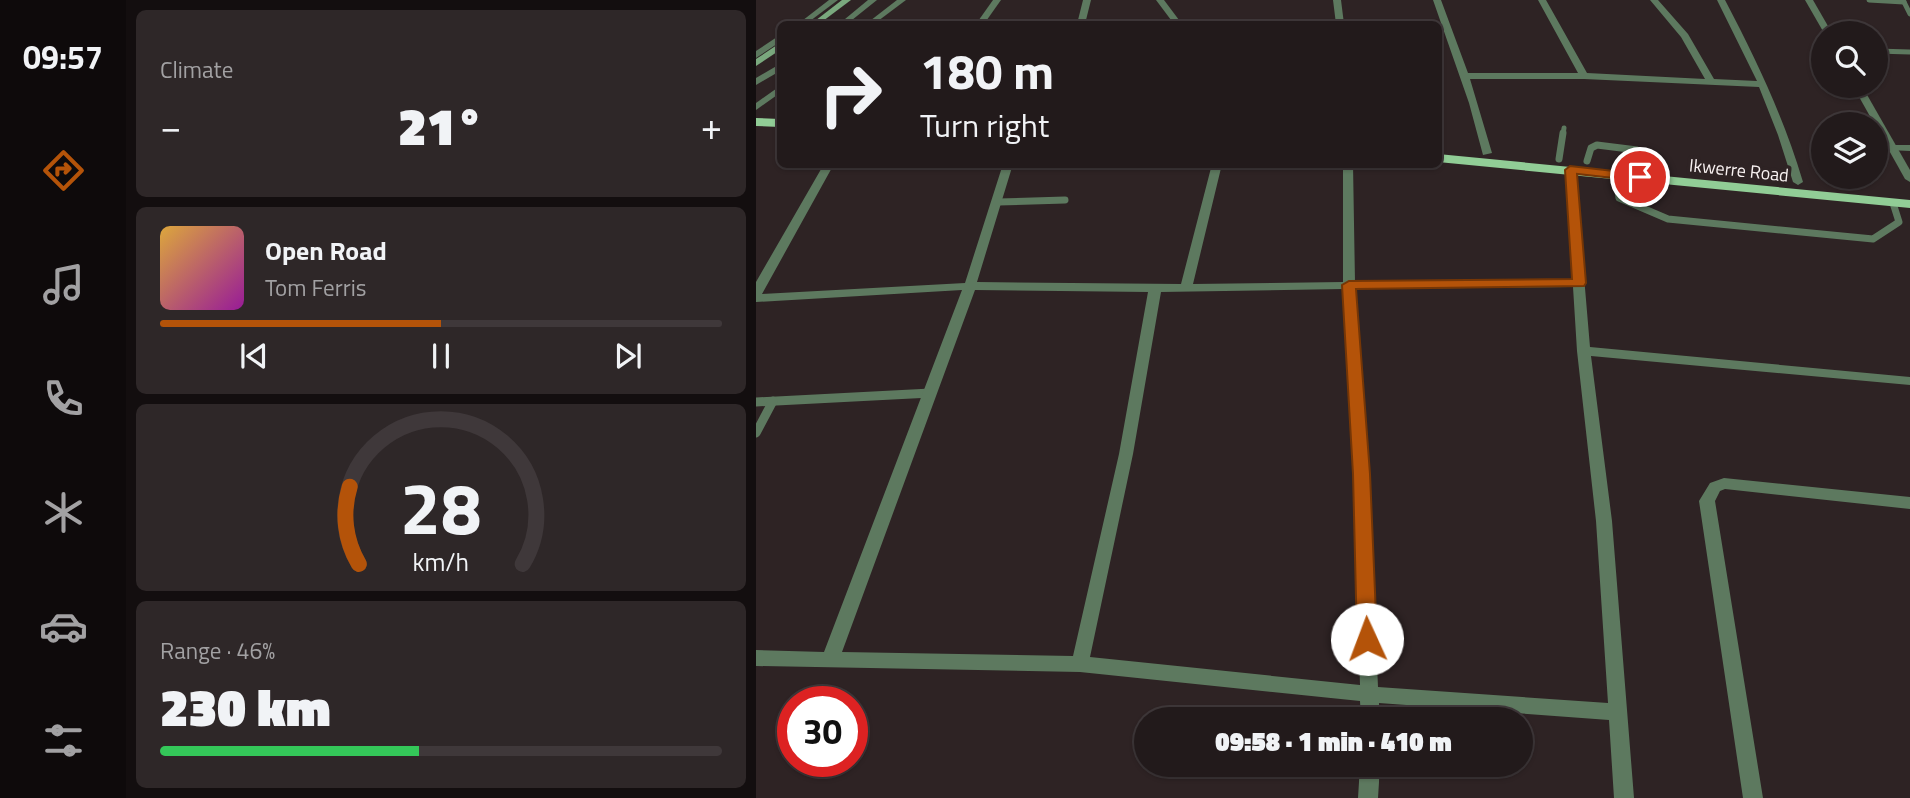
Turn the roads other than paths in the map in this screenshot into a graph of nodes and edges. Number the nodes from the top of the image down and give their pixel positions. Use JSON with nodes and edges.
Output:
{"nodes":[{"id":1,"x":834,"y":0,"type":"edge"},
{"id":2,"x":847,"y":0,"type":"edge"},
{"id":3,"x":859,"y":0,"type":"edge"},
{"id":4,"x":873,"y":0,"type":"edge"},
{"id":5,"x":902,"y":0,"type":"edge"},
{"id":6,"x":997,"y":0,"type":"edge"},
{"id":7,"x":1087,"y":0,"type":"edge"},
{"id":8,"x":1160,"y":0,"type":"edge"},
{"id":9,"x":1337,"y":0,"type":"edge"},
{"id":10,"x":1437,"y":0,"type":"edge"},
{"id":11,"x":1542,"y":0,"type":"edge"},
{"id":12,"x":1654,"y":0,"type":"edge"},
{"id":13,"x":1721,"y":0,"type":"edge"},
{"id":14,"x":1809,"y":0,"type":"edge"},
{"id":15,"x":1868,"y":0,"type":"edge"},
{"id":16,"x":1903,"y":1,"type":"edge"},
{"id":17,"x":1910,"y":14,"type":"edge"},
{"id":18,"x":806,"y":21,"type":"edge"},
{"id":19,"x":819,"y":21,"type":"edge"},
{"id":20,"x":833,"y":21,"type":"edge"},
{"id":21,"x":847,"y":21,"type":"edge"},
{"id":22,"x":874,"y":21,"type":"edge"},
{"id":23,"x":982,"y":21,"type":"edge"},
{"id":24,"x":1083,"y":21,"type":"edge"},
{"id":25,"x":1176,"y":21,"type":"edge"},
{"id":26,"x":1340,"y":21,"type":"edge"},
{"id":27,"x":1821,"y":21,"type":"edge"},
{"id":28,"x":777,"y":41,"type":"edge"},
{"id":29,"x":777,"y":49,"type":"edge"},
{"id":30,"x":1888,"y":51,"type":"edge"},
{"id":31,"x":1910,"y":52,"type":"edge"},
{"id":32,"x":756,"y":55,"type":"edge"},
{"id":33,"x":777,"y":60,"type":"edge"},
{"id":34,"x":756,"y":62,"type":"edge"},
{"id":35,"x":777,"y":69,"type":"edge"},
{"id":36,"x":1464,"y":76,"type":"junction"},
{"id":37,"x":1584,"y":76,"type":"junction"},
{"id":38,"x":756,"y":77,"type":"edge"},
{"id":39,"x":1711,"y":82,"type":"junction"},
{"id":40,"x":1762,"y":84,"type":"junction"},
{"id":41,"x":777,"y":91,"type":"edge"},
{"id":42,"x":1864,"y":98,"type":"edge"},
{"id":43,"x":756,"y":107,"type":"edge"},
{"id":44,"x":777,"y":123,"type":"edge"},
{"id":45,"x":757,"y":125,"type":"edge"},
{"id":46,"x":1564,"y":128,"type":"dead end"},
{"id":47,"x":777,"y":131,"type":"edge"},
{"id":48,"x":1892,"y":148,"type":"junction"},
{"id":49,"x":1910,"y":148,"type":"edge"},
{"id":50,"x":1442,"y":149,"type":"edge"},
{"id":51,"x":1637,"y":150,"type":"dead end"},
{"id":52,"x":1487,"y":153,"type":"junction"},
{"id":53,"x":1442,"y":158,"type":"edge"},
{"id":54,"x":1587,"y":161,"type":"junction"},
{"id":55,"x":1565,"y":164,"type":"junction"},
{"id":56,"x":827,"y":168,"type":"edge"},
{"id":57,"x":1007,"y":168,"type":"edge"},
{"id":58,"x":1216,"y":168,"type":"edge"},
{"id":59,"x":1348,"y":168,"type":"edge"},
{"id":60,"x":1616,"y":174,"type":"junction"},
{"id":61,"x":1910,"y":179,"type":"edge"},
{"id":62,"x":1798,"y":182,"type":"junction"},
{"id":63,"x":1910,"y":193,"type":"edge"},
{"id":64,"x":1065,"y":200,"type":"dead end"},
{"id":65,"x":998,"y":202,"type":"junction"},
{"id":66,"x":1893,"y":203,"type":"junction"},
{"id":67,"x":1910,"y":204,"type":"edge"},
{"id":68,"x":1579,"y":283,"type":"junction"},
{"id":69,"x":1349,"y":285,"type":"junction"},
{"id":70,"x":970,"y":286,"type":"junction"},
{"id":71,"x":1186,"y":287,"type":"junction"},
{"id":72,"x":1155,"y":288,"type":"junction"},
{"id":73,"x":756,"y":296,"type":"edge"},
{"id":74,"x":1584,"y":351,"type":"junction"},
{"id":75,"x":1910,"y":381,"type":"edge"},
{"id":76,"x":931,"y":393,"type":"junction"},
{"id":77,"x":773,"y":401,"type":"junction"},
{"id":78,"x":756,"y":402,"type":"edge"},
{"id":79,"x":756,"y":433,"type":"edge"},
{"id":80,"x":1910,"y":503,"type":"edge"},
{"id":81,"x":756,"y":658,"type":"edge"},
{"id":82,"x":830,"y":660,"type":"junction"},
{"id":83,"x":1080,"y":664,"type":"junction"},
{"id":84,"x":1369,"y":694,"type":"junction"},
{"id":85,"x":1370,"y":707,"type":"edge"},
{"id":86,"x":1618,"y":712,"type":"junction"},
{"id":87,"x":1369,"y":777,"type":"edge"},
{"id":88,"x":1368,"y":798,"type":"edge"},
{"id":89,"x":1624,"y":798,"type":"edge"},
{"id":90,"x":1753,"y":798,"type":"edge"}],
"edges":[{"from":1,"to":18,"type":"street"},
{"from":2,"to":19,"type":"main road"},
{"from":3,"to":20,"type":"main road"},
{"from":4,"to":21,"type":"street"},
{"from":5,"to":22,"type":"street"},
{"from":6,"to":23,"type":"street"},
{"from":7,"to":24,"type":"street"},
{"from":8,"to":25,"type":"street"},
{"from":9,"to":26,"type":"street"},
{"from":10,"to":36,"type":"street"},
{"from":11,"to":37,"type":"street"},
{"from":12,"to":39,"type":"street"},
{"from":13,"to":40,"type":"street"},
{"from":14,"to":27,"type":"street"},
{"from":15,"to":16,"type":"lane"},
{"from":16,"to":17,"type":"lane"},
{"from":28,"to":32,"type":"street"},
{"from":29,"to":34,"type":"main road"},
{"from":30,"to":31,"type":"lane"},
{"from":33,"to":38,"type":"main road"},
{"from":35,"to":38,"type":"street"},
{"from":36,"to":37,"type":"street"},
{"from":36,"to":52,"type":"street"},
{"from":37,"to":39,"type":"street"},
{"from":39,"to":40,"type":"street"},
{"from":40,"to":62,"type":"street"},
{"from":41,"to":43,"type":"street"},
{"from":42,"to":48,"type":"street"},
{"from":44,"to":45,"type":"main road"},
{"from":45,"to":47,"type":"main road"},
{"from":46,"to":55,"type":"lane"},
{"from":48,"to":49,"type":"street"},
{"from":48,"to":61,"type":"street"},
{"from":50,"to":52,"type":"main road","name":"Ikwerre Road"},
{"from":51,"to":54,"type":"lane"},
{"from":52,"to":55,"type":"main road","name":"Ikwerre Road"},
{"from":53,"to":55,"type":"main road","name":"Ikwerre Road"},
{"from":54,"to":55,"type":"main road","name":"Ikwerre Road"},
{"from":54,"to":62,"type":"main road","name":"Ikwerre Road"},
{"from":55,"to":60,"type":"main road","name":"Ikwerre Road"},
{"from":55,"to":68,"type":"street"},
{"from":56,"to":73,"type":"street"},
{"from":57,"to":65,"type":"street"},
{"from":58,"to":71,"type":"street"},
{"from":59,"to":69,"type":"street"},
{"from":60,"to":66,"type":"main road","name":"Ikwerre Road"},
{"from":60,"to":66,"type":"lane"},
{"from":62,"to":63,"type":"main road","name":"Ikwerre Road"},
{"from":64,"to":65,"type":"lane"},
{"from":65,"to":70,"type":"street"},
{"from":66,"to":67,"type":"main road","name":"Ikwerre Road"},
{"from":68,"to":69,"type":"street"},
{"from":68,"to":74,"type":"street"},
{"from":69,"to":71,"type":"street"},
{"from":69,"to":84,"type":"street"},
{"from":70,"to":72,"type":"street"},
{"from":70,"to":73,"type":"street"},
{"from":70,"to":76,"type":"street"},
{"from":71,"to":72,"type":"street"},
{"from":72,"to":83,"type":"street"},
{"from":74,"to":75,"type":"street"},
{"from":74,"to":86,"type":"street"},
{"from":76,"to":77,"type":"lane"},
{"from":76,"to":82,"type":"street"},
{"from":77,"to":78,"type":"lane"},
{"from":77,"to":79,"type":"lane"},
{"from":80,"to":90,"type":"street"},
{"from":81,"to":82,"type":"street"},
{"from":82,"to":83,"type":"street"},
{"from":83,"to":84,"type":"street"},
{"from":84,"to":85,"type":"street"},
{"from":84,"to":86,"type":"street"},
{"from":86,"to":89,"type":"street"},
{"from":87,"to":88,"type":"street"}]}
